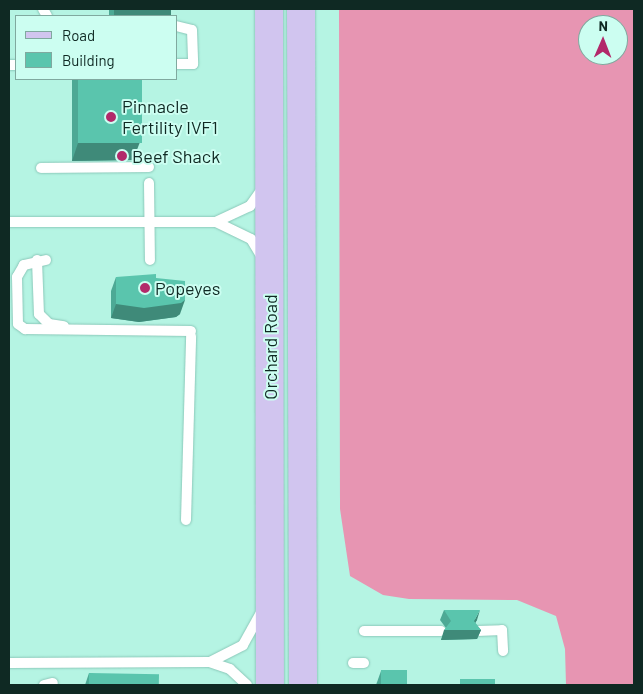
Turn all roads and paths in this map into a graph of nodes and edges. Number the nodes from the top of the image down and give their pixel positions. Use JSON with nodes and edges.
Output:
{"nodes":[{"id":1,"x":269,"y":9,"type":"edge"},
{"id":2,"x":302,"y":9,"type":"edge"},
{"id":3,"x":178,"y":26,"type":"edge"},
{"id":4,"x":178,"y":64,"type":"edge"},
{"id":5,"x":149,"y":167,"type":"dead end"},
{"id":6,"x":40,"y":168,"type":"dead end"},
{"id":7,"x":270,"y":169,"type":"junction"},
{"id":8,"x":149,"y":183,"type":"dead end"},
{"id":9,"x":9,"y":222,"type":"edge"},
{"id":10,"x":150,"y":222,"type":"junction"},
{"id":11,"x":216,"y":222,"type":"junction"},
{"id":12,"x":150,"y":260,"type":"dead end"},
{"id":13,"x":270,"y":275,"type":"junction"},
{"id":14,"x":191,"y":331,"type":"junction"},
{"id":15,"x":186,"y":520,"type":"dead end"},
{"id":16,"x":270,"y":593,"type":"junction"},
{"id":17,"x":477,"y":630,"type":"edge"},
{"id":18,"x":364,"y":631,"type":"dead end"},
{"id":19,"x":440,"y":631,"type":"dead end"},
{"id":20,"x":503,"y":651,"type":"dead end"},
{"id":21,"x":210,"y":662,"type":"junction"},
{"id":22,"x":9,"y":663,"type":"edge"},
{"id":23,"x":247,"y":685,"type":"edge"},
{"id":24,"x":270,"y":685,"type":"edge"},
{"id":25,"x":303,"y":685,"type":"edge"}],
"edges":[{"from":1,"to":7,"type":"main road","name":"Orchard Road"},
{"from":2,"to":25,"type":"main road","name":"Orchard Road"},
{"from":3,"to":4,"type":"lane"},
{"from":5,"to":6,"type":"lane"},
{"from":7,"to":11,"type":"lane"},
{"from":7,"to":13,"type":"main road","name":"Orchard Road"},
{"from":8,"to":10,"type":"lane"},
{"from":9,"to":10,"type":"lane"},
{"from":10,"to":11,"type":"lane"},
{"from":10,"to":12,"type":"lane"},
{"from":11,"to":13,"type":"lane"},
{"from":13,"to":16,"type":"main road","name":"Orchard Road"},
{"from":14,"to":14,"type":"lane"},
{"from":14,"to":15,"type":"lane"},
{"from":16,"to":21,"type":"lane"},
{"from":16,"to":24,"type":"main road","name":"Orchard Road"},
{"from":17,"to":20,"type":"lane"},
{"from":18,"to":19,"type":"lane"},
{"from":21,"to":22,"type":"lane"},
{"from":21,"to":23,"type":"lane"}]}
